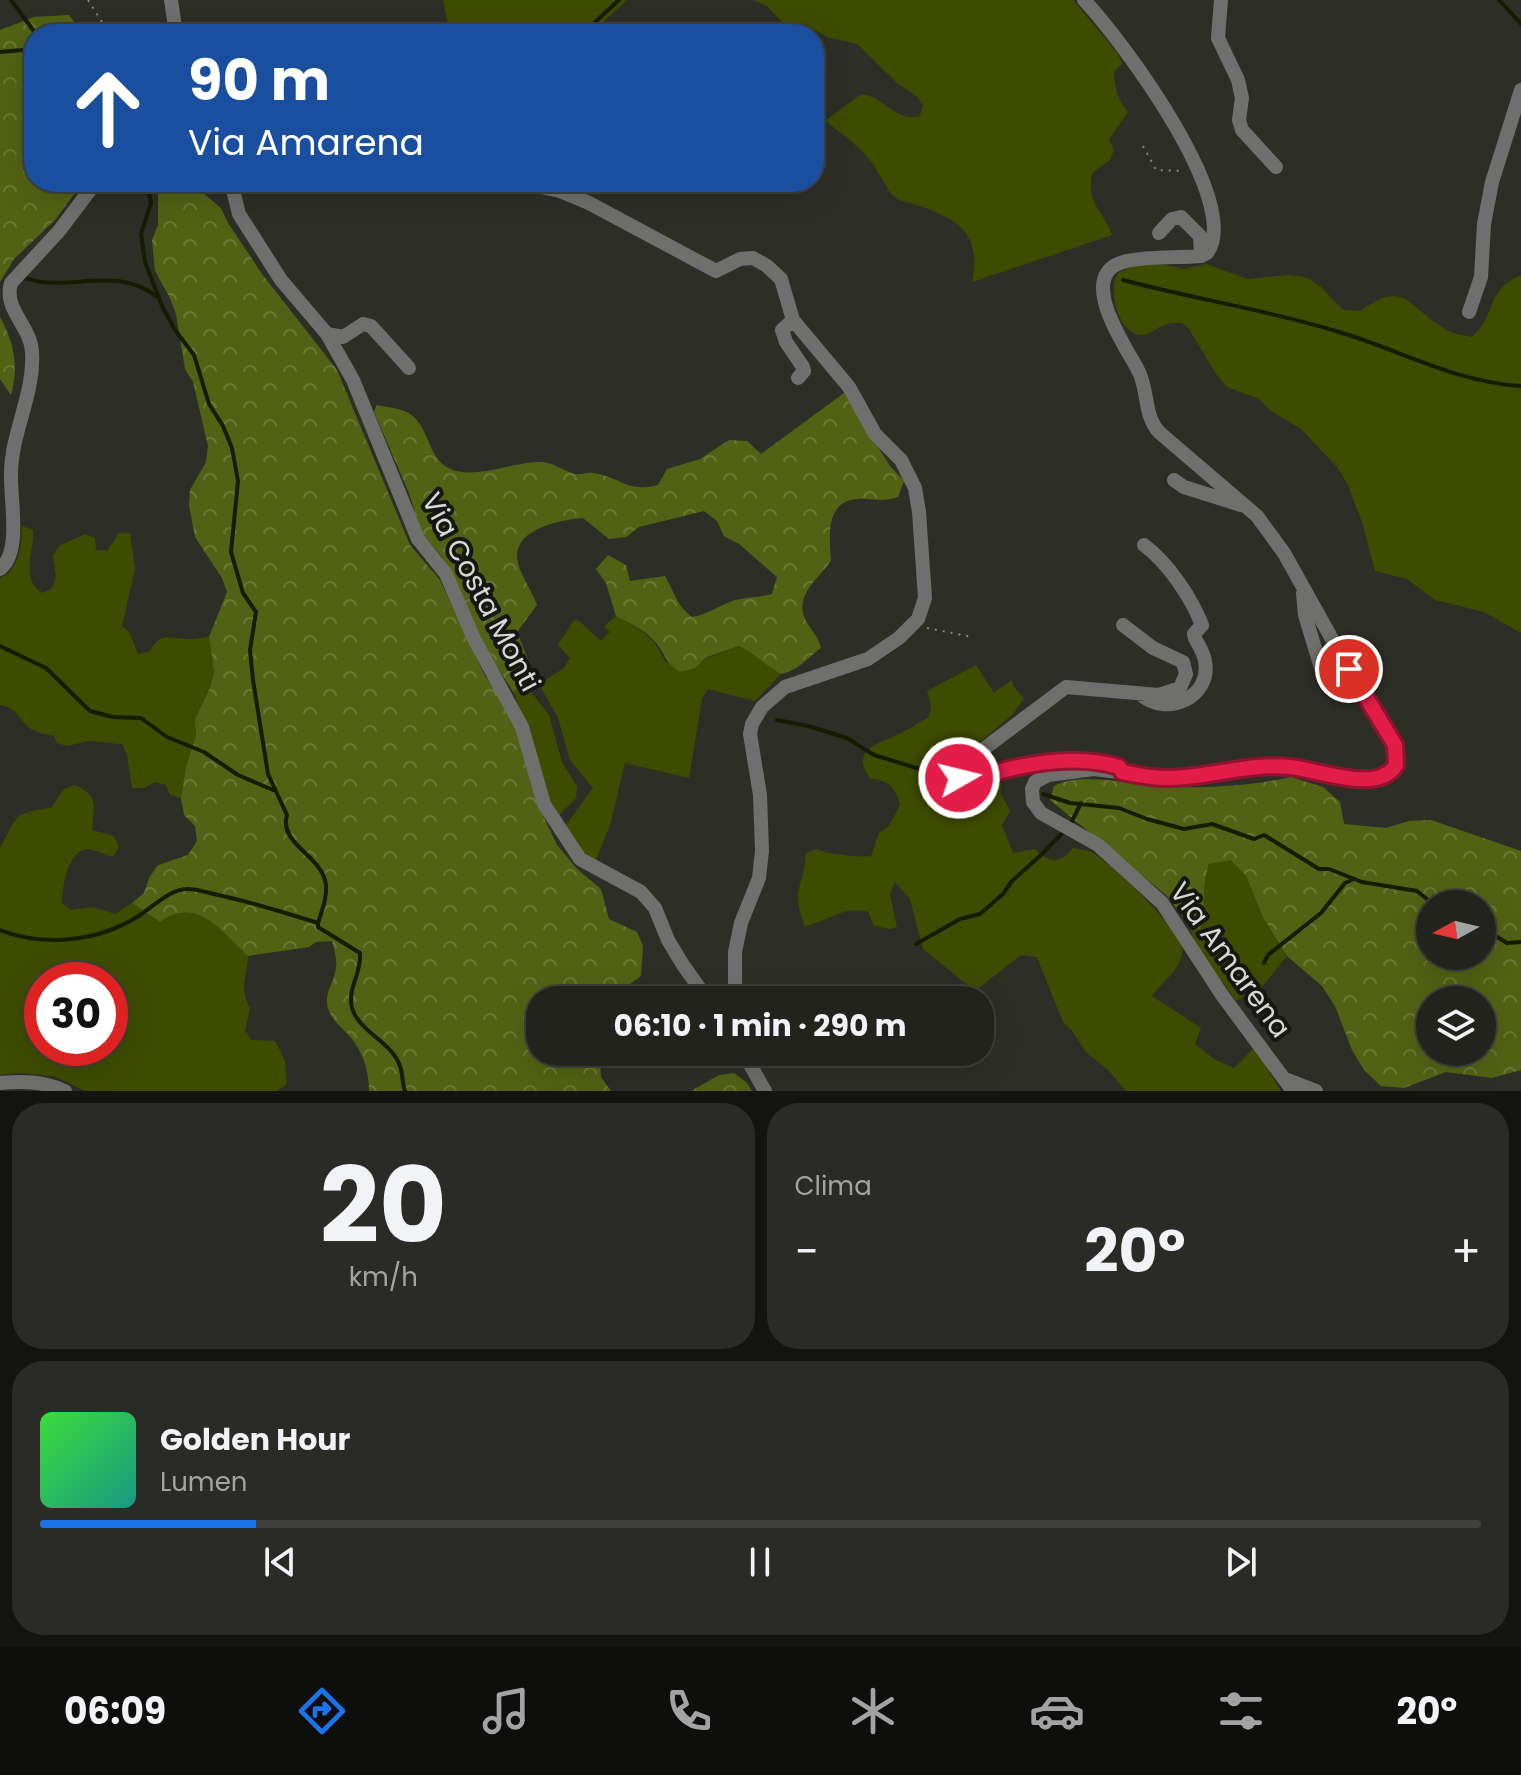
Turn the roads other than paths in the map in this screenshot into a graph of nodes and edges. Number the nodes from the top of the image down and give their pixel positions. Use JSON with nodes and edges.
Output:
{"nodes":[{"id":1,"x":171,"y":0,"type":"edge"},
{"id":2,"x":1084,"y":0,"type":"edge"},
{"id":3,"x":1221,"y":0,"type":"edge"},
{"id":4,"x":175,"y":24,"type":"edge"},
{"id":5,"x":1521,"y":90,"type":"edge"},
{"id":6,"x":1276,"y":167,"type":"dead end"},
{"id":7,"x":88,"y":192,"type":"edge"},
{"id":8,"x":234,"y":192,"type":"edge"},
{"id":9,"x":562,"y":192,"type":"edge"},
{"id":10,"x":1159,"y":233,"type":"dead end"},
{"id":11,"x":1201,"y":256,"type":"junction"},
{"id":12,"x":1469,"y":312,"type":"dead end"},
{"id":13,"x":793,"y":320,"type":"junction"},
{"id":14,"x":327,"y":334,"type":"junction"},
{"id":15,"x":409,"y":368,"type":"dead end"},
{"id":16,"x":798,"y":378,"type":"dead end"},
{"id":17,"x":1174,"y":480,"type":"dead end"},
{"id":18,"x":1245,"y":506,"type":"junction"},
{"id":19,"x":1144,"y":545,"type":"dead end"},
{"id":20,"x":0,"y":569,"type":"edge"},
{"id":21,"x":1303,"y":587,"type":"junction"},
{"id":22,"x":1123,"y":625,"type":"dead end"},
{"id":23,"x":1324,"y":678,"type":"dead end"},
{"id":24,"x":1139,"y":694,"type":"junction"},
{"id":25,"x":1122,"y":772,"type":"junction"},
{"id":26,"x":699,"y":986,"type":"edge"},
{"id":27,"x":735,"y":986,"type":"edge"},
{"id":28,"x":751,"y":1066,"type":"edge"},
{"id":29,"x":0,"y":1083,"type":"edge"},
{"id":30,"x":1289,"y":1085,"type":"edge"},
{"id":31,"x":65,"y":1091,"type":"edge"},
{"id":32,"x":765,"y":1091,"type":"edge"},
{"id":33,"x":1316,"y":1091,"type":"edge"}],
"edges":[{"from":1,"to":4,"type":"street"},
{"from":2,"to":11,"type":"street"},
{"from":3,"to":6,"type":"street"},
{"from":5,"to":12,"type":"street"},
{"from":7,"to":20,"type":"street"},
{"from":8,"to":14,"type":"street","name":"Via Costa Monti"},
{"from":9,"to":13,"type":"street"},
{"from":10,"to":11,"type":"street"},
{"from":11,"to":18,"type":"street","name":"Via Amarena"},
{"from":13,"to":16,"type":"street"},
{"from":13,"to":27,"type":"street"},
{"from":14,"to":15,"type":"street"},
{"from":14,"to":26,"type":"street","name":"Via Costa Monti"},
{"from":17,"to":18,"type":"street"},
{"from":18,"to":21,"type":"street","name":"Via Amarena"},
{"from":19,"to":24,"type":"street"},
{"from":21,"to":23,"type":"street"},
{"from":21,"to":25,"type":"street","name":"Via Amarena"},
{"from":22,"to":24,"type":"street"},
{"from":24,"to":25,"type":"street"},
{"from":25,"to":30,"type":"street","name":"Via Amarena"},
{"from":28,"to":32,"type":"street"},
{"from":29,"to":31,"type":"street"},
{"from":30,"to":33,"type":"street"}]}
